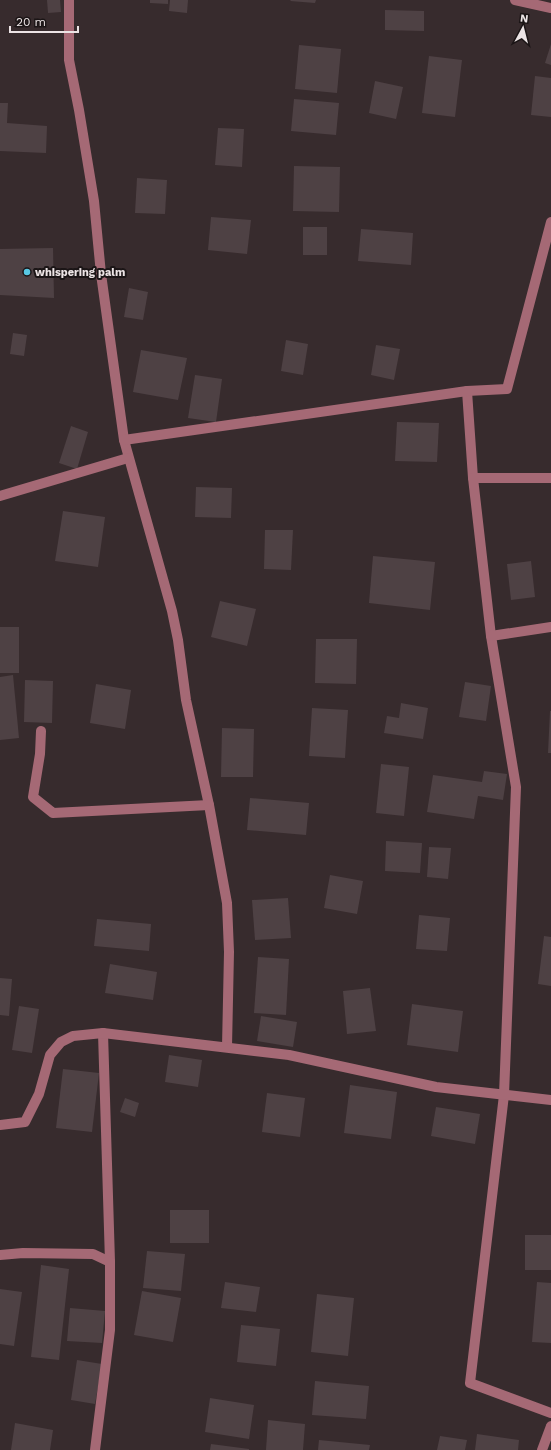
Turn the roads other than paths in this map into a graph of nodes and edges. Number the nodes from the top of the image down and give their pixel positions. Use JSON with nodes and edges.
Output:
{"nodes":[{"id":1,"x":69,"y":0,"type":"edge"},
{"id":2,"x":515,"y":0,"type":"edge"},
{"id":3,"x":551,"y":8,"type":"edge"},
{"id":4,"x":551,"y":222,"type":"edge"},
{"id":5,"x":467,"y":391,"type":"junction"},
{"id":6,"x":124,"y":440,"type":"junction"},
{"id":7,"x":128,"y":458,"type":"junction"},
{"id":8,"x":473,"y":478,"type":"junction"},
{"id":9,"x":551,"y":478,"type":"edge"},
{"id":10,"x":0,"y":496,"type":"edge"},
{"id":11,"x":551,"y":628,"type":"edge"},
{"id":12,"x":491,"y":636,"type":"junction"},
{"id":13,"x":41,"y":731,"type":"dead end"},
{"id":14,"x":209,"y":805,"type":"junction"},
{"id":15,"x":103,"y":1033,"type":"junction"},
{"id":16,"x":227,"y":1047,"type":"junction"},
{"id":17,"x":504,"y":1095,"type":"junction"},
{"id":18,"x":551,"y":1100,"type":"edge"},
{"id":19,"x":0,"y":1124,"type":"edge"},
{"id":20,"x":0,"y":1255,"type":"edge"},
{"id":21,"x":110,"y":1262,"type":"junction"},
{"id":22,"x":551,"y":1413,"type":"edge"},
{"id":23,"x":551,"y":1426,"type":"edge"},
{"id":24,"x":96,"y":1450,"type":"edge"},
{"id":25,"x":542,"y":1450,"type":"edge"}],
"edges":[{"from":1,"to":6,"type":"street"},
{"from":2,"to":3,"type":"street"},
{"from":4,"to":5,"type":"street"},
{"from":5,"to":6,"type":"street"},
{"from":5,"to":8,"type":"street"},
{"from":6,"to":7,"type":"street"},
{"from":7,"to":10,"type":"street"},
{"from":7,"to":14,"type":"street"},
{"from":8,"to":9,"type":"street"},
{"from":8,"to":12,"type":"street"},
{"from":11,"to":12,"type":"street"},
{"from":12,"to":17,"type":"street"},
{"from":13,"to":14,"type":"street"},
{"from":14,"to":16,"type":"street"},
{"from":15,"to":16,"type":"street"},
{"from":15,"to":19,"type":"street"},
{"from":15,"to":21,"type":"street"},
{"from":16,"to":17,"type":"street"},
{"from":17,"to":18,"type":"street"},
{"from":17,"to":22,"type":"street"},
{"from":20,"to":21,"type":"street"},
{"from":21,"to":24,"type":"street"},
{"from":23,"to":25,"type":"street"}]}
